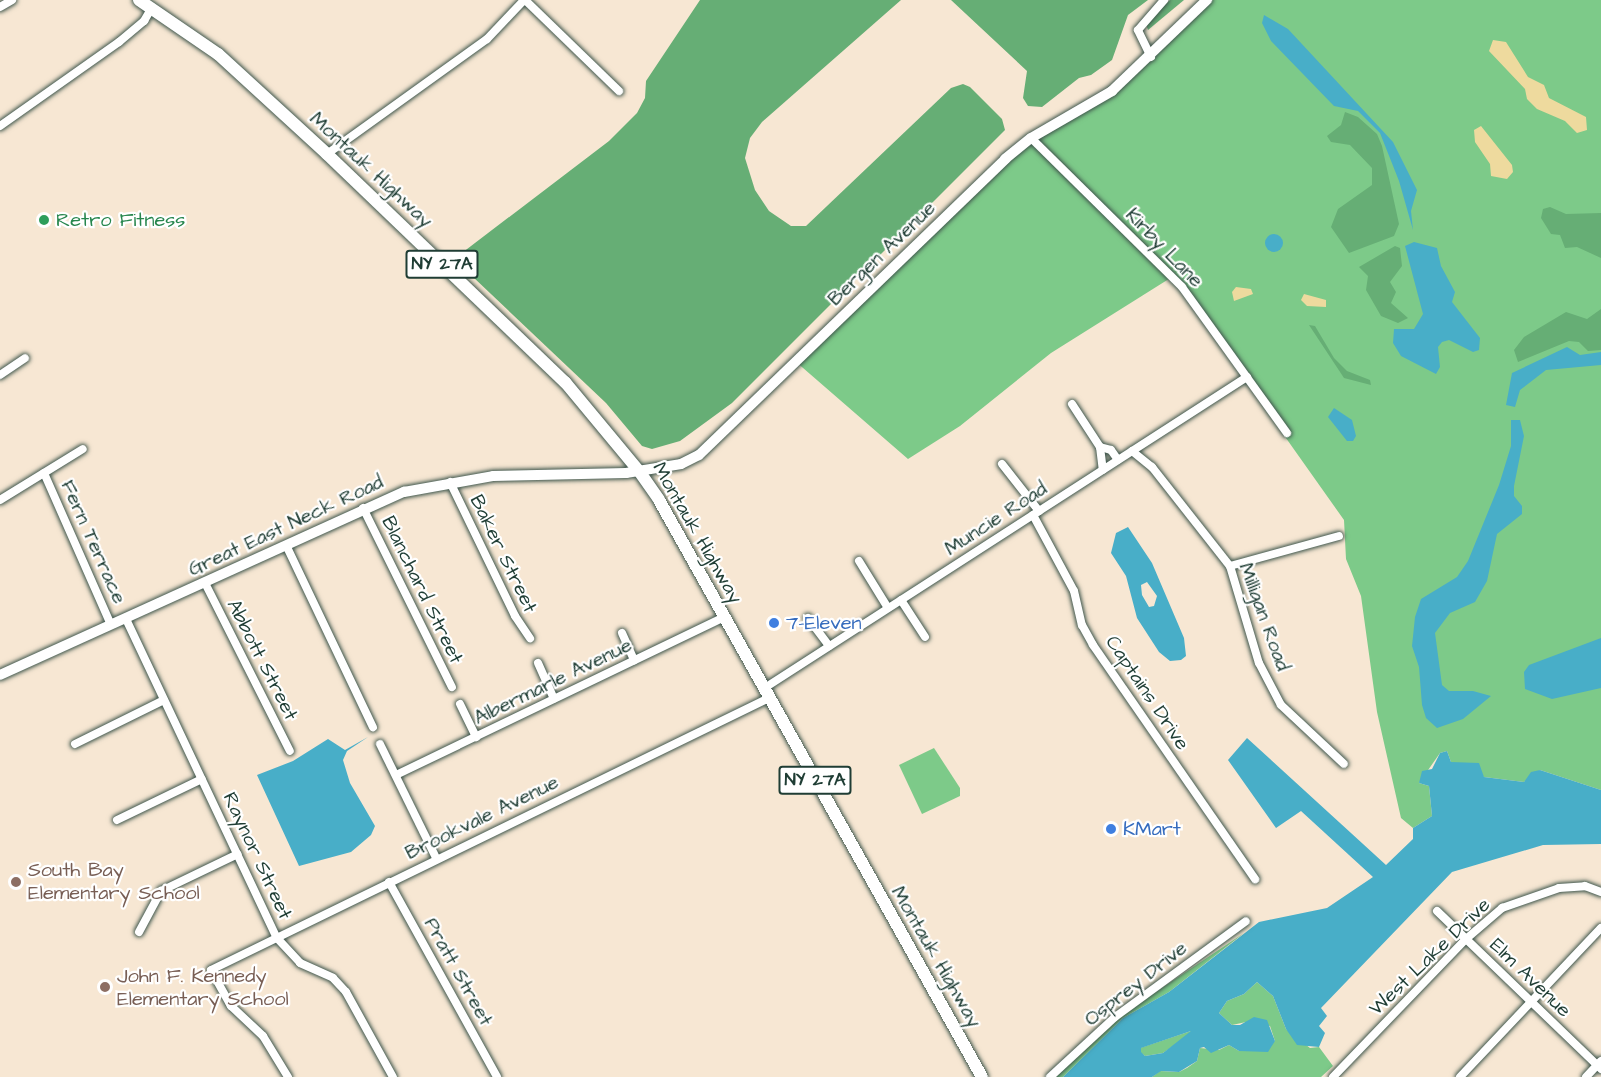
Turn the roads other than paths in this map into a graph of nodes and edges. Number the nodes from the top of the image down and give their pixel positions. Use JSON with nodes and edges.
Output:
{"nodes":[{"id":1,"x":12,"y":0,"type":"edge"},
{"id":2,"x":139,"y":0,"type":"edge"},
{"id":3,"x":525,"y":0,"type":"edge"},
{"id":4,"x":1164,"y":0,"type":"edge"},
{"id":5,"x":1207,"y":0,"type":"edge"},
{"id":6,"x":0,"y":7,"type":"edge"},
{"id":7,"x":152,"y":8,"type":"junction"},
{"id":8,"x":1151,"y":57,"type":"junction"},
{"id":9,"x":619,"y":91,"type":"dead end"},
{"id":10,"x":0,"y":126,"type":"edge"},
{"id":11,"x":1030,"y":138,"type":"junction"},
{"id":12,"x":327,"y":154,"type":"junction"},
{"id":13,"x":25,"y":358,"type":"dead end"},
{"id":14,"x":0,"y":375,"type":"edge"},
{"id":15,"x":1247,"y":377,"type":"junction"},
{"id":16,"x":1072,"y":404,"type":"dead end"},
{"id":17,"x":1287,"y":433,"type":"dead end"},
{"id":18,"x":1100,"y":447,"type":"junction"},
{"id":19,"x":83,"y":449,"type":"dead end"},
{"id":20,"x":1132,"y":451,"type":"junction"},
{"id":21,"x":1118,"y":460,"type":"junction"},
{"id":22,"x":1002,"y":464,"type":"dead end"},
{"id":23,"x":1103,"y":470,"type":"junction"},
{"id":24,"x":639,"y":471,"type":"junction"},
{"id":25,"x":44,"y":473,"type":"junction"},
{"id":26,"x":450,"y":482,"type":"junction"},
{"id":27,"x":0,"y":500,"type":"edge"},
{"id":28,"x":363,"y":508,"type":"junction"},
{"id":29,"x":1036,"y":513,"type":"junction"},
{"id":30,"x":1339,"y":536,"type":"dead end"},
{"id":31,"x":286,"y":545,"type":"junction"},
{"id":32,"x":859,"y":561,"type":"dead end"},
{"id":33,"x":1230,"y":566,"type":"junction"},
{"id":34,"x":205,"y":583,"type":"junction"},
{"id":35,"x":901,"y":600,"type":"junction"},
{"id":36,"x":888,"y":609,"type":"junction"},
{"id":37,"x":724,"y":617,"type":"junction"},
{"id":38,"x":808,"y":618,"type":"dead end"},
{"id":39,"x":126,"y":619,"type":"junction"},
{"id":40,"x":111,"y":625,"type":"junction"},
{"id":41,"x":622,"y":633,"type":"dead end"},
{"id":42,"x":924,"y":637,"type":"dead end"},
{"id":43,"x":530,"y":638,"type":"dead end"},
{"id":44,"x":829,"y":646,"type":"junction"},
{"id":45,"x":634,"y":660,"type":"junction"},
{"id":46,"x":538,"y":663,"type":"dead end"},
{"id":47,"x":0,"y":675,"type":"edge"},
{"id":48,"x":452,"y":687,"type":"dead end"},
{"id":49,"x":766,"y":693,"type":"junction"},
{"id":50,"x":554,"y":699,"type":"junction"},
{"id":51,"x":164,"y":700,"type":"junction"},
{"id":52,"x":460,"y":704,"type":"dead end"},
{"id":53,"x":372,"y":727,"type":"dead end"},
{"id":54,"x":476,"y":737,"type":"junction"},
{"id":55,"x":75,"y":744,"type":"dead end"},
{"id":56,"x":380,"y":744,"type":"dead end"},
{"id":57,"x":290,"y":752,"type":"dead end"},
{"id":58,"x":1344,"y":764,"type":"dead end"},
{"id":59,"x":396,"y":776,"type":"junction"},
{"id":60,"x":202,"y":779,"type":"junction"},
{"id":61,"x":117,"y":820,"type":"dead end"},
{"id":62,"x":238,"y":854,"type":"junction"},
{"id":63,"x":436,"y":858,"type":"junction"},
{"id":64,"x":1255,"y":879,"type":"dead end"},
{"id":65,"x":389,"y":882,"type":"junction"},
{"id":66,"x":1601,"y":892,"type":"edge"},
{"id":67,"x":1437,"y":911,"type":"dead end"},
{"id":68,"x":1246,"y":921,"type":"dead end"},
{"id":69,"x":1601,"y":928,"type":"edge"},
{"id":70,"x":139,"y":932,"type":"dead end"},
{"id":71,"x":277,"y":938,"type":"junction"},
{"id":72,"x":1466,"y":939,"type":"junction"},
{"id":73,"x":1532,"y":1003,"type":"junction"},
{"id":74,"x":1600,"y":1065,"type":"edge"},
{"id":75,"x":288,"y":1077,"type":"edge"},
{"id":76,"x":393,"y":1077,"type":"edge"},
{"id":77,"x":497,"y":1077,"type":"edge"},
{"id":78,"x":982,"y":1077,"type":"edge"},
{"id":79,"x":1050,"y":1077,"type":"edge"},
{"id":80,"x":1333,"y":1077,"type":"edge"},
{"id":81,"x":1460,"y":1077,"type":"edge"},
{"id":82,"x":1586,"y":1077,"type":"edge"}],
"edges":[{"from":1,"to":6,"type":"street"},
{"from":2,"to":7,"type":"main road","number":"NY 27A"},
{"from":3,"to":9,"type":"street"},
{"from":3,"to":12,"type":"street"},
{"from":4,"to":8,"type":"street"},
{"from":5,"to":8,"type":"main road","name":"Bergen Avenue"},
{"from":7,"to":10,"type":"street"},
{"from":7,"to":12,"type":"main road","name":"Montauk Highway","number":"NY 27A"},
{"from":8,"to":11,"type":"main road","name":"Bergen Avenue"},
{"from":11,"to":15,"type":"street","name":"Kirby Lane"},
{"from":11,"to":24,"type":"main road","name":"Bergen Avenue"},
{"from":12,"to":24,"type":"main road","name":"Montauk Highway","number":"NY 27A"},
{"from":13,"to":14,"type":"street"},
{"from":15,"to":17,"type":"street","name":"Kirby Lane"},
{"from":15,"to":20,"type":"street","name":"Muncie Road"},
{"from":16,"to":18,"type":"street"},
{"from":18,"to":21,"type":"street"},
{"from":18,"to":23,"type":"street"},
{"from":19,"to":25,"type":"street"},
{"from":20,"to":21,"type":"street","name":"Muncie Road"},
{"from":20,"to":33,"type":"street","name":"Milligan Road"},
{"from":21,"to":23,"type":"street","name":"Muncie Road"},
{"from":22,"to":29,"type":"street","name":"Captains Drive"},
{"from":23,"to":29,"type":"street","name":"Muncie Road"},
{"from":24,"to":26,"type":"main road","name":"Great East Neck Road"},
{"from":24,"to":37,"type":"main road","name":"Montauk Highway","number":"NY 27A"},
{"from":25,"to":27,"type":"street"},
{"from":25,"to":40,"type":"street","name":"Fern Terrace"},
{"from":26,"to":28,"type":"main road","name":"Great East Neck Road"},
{"from":26,"to":43,"type":"street","name":"Baker Street"},
{"from":28,"to":31,"type":"main road","name":"Great East Neck Road"},
{"from":28,"to":48,"type":"street","name":"Blanchard Street"},
{"from":29,"to":35,"type":"street","name":"Muncie Road"},
{"from":29,"to":64,"type":"street","name":"Captains Drive"},
{"from":30,"to":33,"type":"street"},
{"from":31,"to":34,"type":"main road","name":"Great East Neck Road"},
{"from":31,"to":53,"type":"street"},
{"from":32,"to":36,"type":"street"},
{"from":33,"to":58,"type":"street","name":"Milligan Road"},
{"from":34,"to":39,"type":"main road","name":"Great East Neck Road"},
{"from":34,"to":57,"type":"street","name":"Abbott Street"},
{"from":35,"to":36,"type":"street","name":"Muncie Road"},
{"from":35,"to":42,"type":"street"},
{"from":36,"to":44,"type":"street","name":"Muncie Road"},
{"from":37,"to":45,"type":"street","name":"Albermarle Avenue"},
{"from":37,"to":49,"type":"main road","name":"Montauk Highway","number":"NY 27A"},
{"from":38,"to":44,"type":"street"},
{"from":39,"to":40,"type":"main road","name":"Great East Neck Road"},
{"from":39,"to":51,"type":"street","name":"Raynor Street"},
{"from":40,"to":47,"type":"main road","name":"Great East Neck Road"},
{"from":41,"to":45,"type":"street"},
{"from":44,"to":49,"type":"street","name":"Muncie Road"},
{"from":45,"to":50,"type":"street","name":"Albermarle Avenue"},
{"from":46,"to":50,"type":"street"},
{"from":49,"to":63,"type":"street","name":"Brookvale Avenue"},
{"from":49,"to":78,"type":"main road","name":"Montauk Highway","number":"NY 27A"},
{"from":50,"to":54,"type":"street","name":"Albermarle Avenue"},
{"from":51,"to":55,"type":"street"},
{"from":51,"to":60,"type":"street","name":"Raynor Street"},
{"from":52,"to":54,"type":"street"},
{"from":54,"to":59,"type":"street","name":"Albermarle Avenue"},
{"from":56,"to":59,"type":"street"},
{"from":59,"to":63,"type":"street"},
{"from":60,"to":61,"type":"street"},
{"from":60,"to":62,"type":"street","name":"Raynor Street"},
{"from":62,"to":70,"type":"street"},
{"from":62,"to":71,"type":"street","name":"Raynor Street"},
{"from":63,"to":65,"type":"street","name":"Brookvale Avenue"},
{"from":65,"to":71,"type":"street","name":"Brookvale Avenue"},
{"from":65,"to":77,"type":"street","name":"Pratt Street"},
{"from":66,"to":72,"type":"street","name":"West Lake Drive"},
{"from":67,"to":72,"type":"street","name":"Elm Avenue"},
{"from":68,"to":79,"type":"street","name":"Osprey Drive"},
{"from":69,"to":73,"type":"street"},
{"from":71,"to":75,"type":"street","name":"Brookvale Avenue"},
{"from":71,"to":76,"type":"street","name":"Raynor Street"},
{"from":72,"to":73,"type":"street","name":"Elm Avenue"},
{"from":72,"to":80,"type":"street","name":"West Lake Drive"},
{"from":73,"to":74,"type":"street","name":"Elm Avenue"},
{"from":73,"to":81,"type":"street"},
{"from":74,"to":82,"type":"street"}]}
